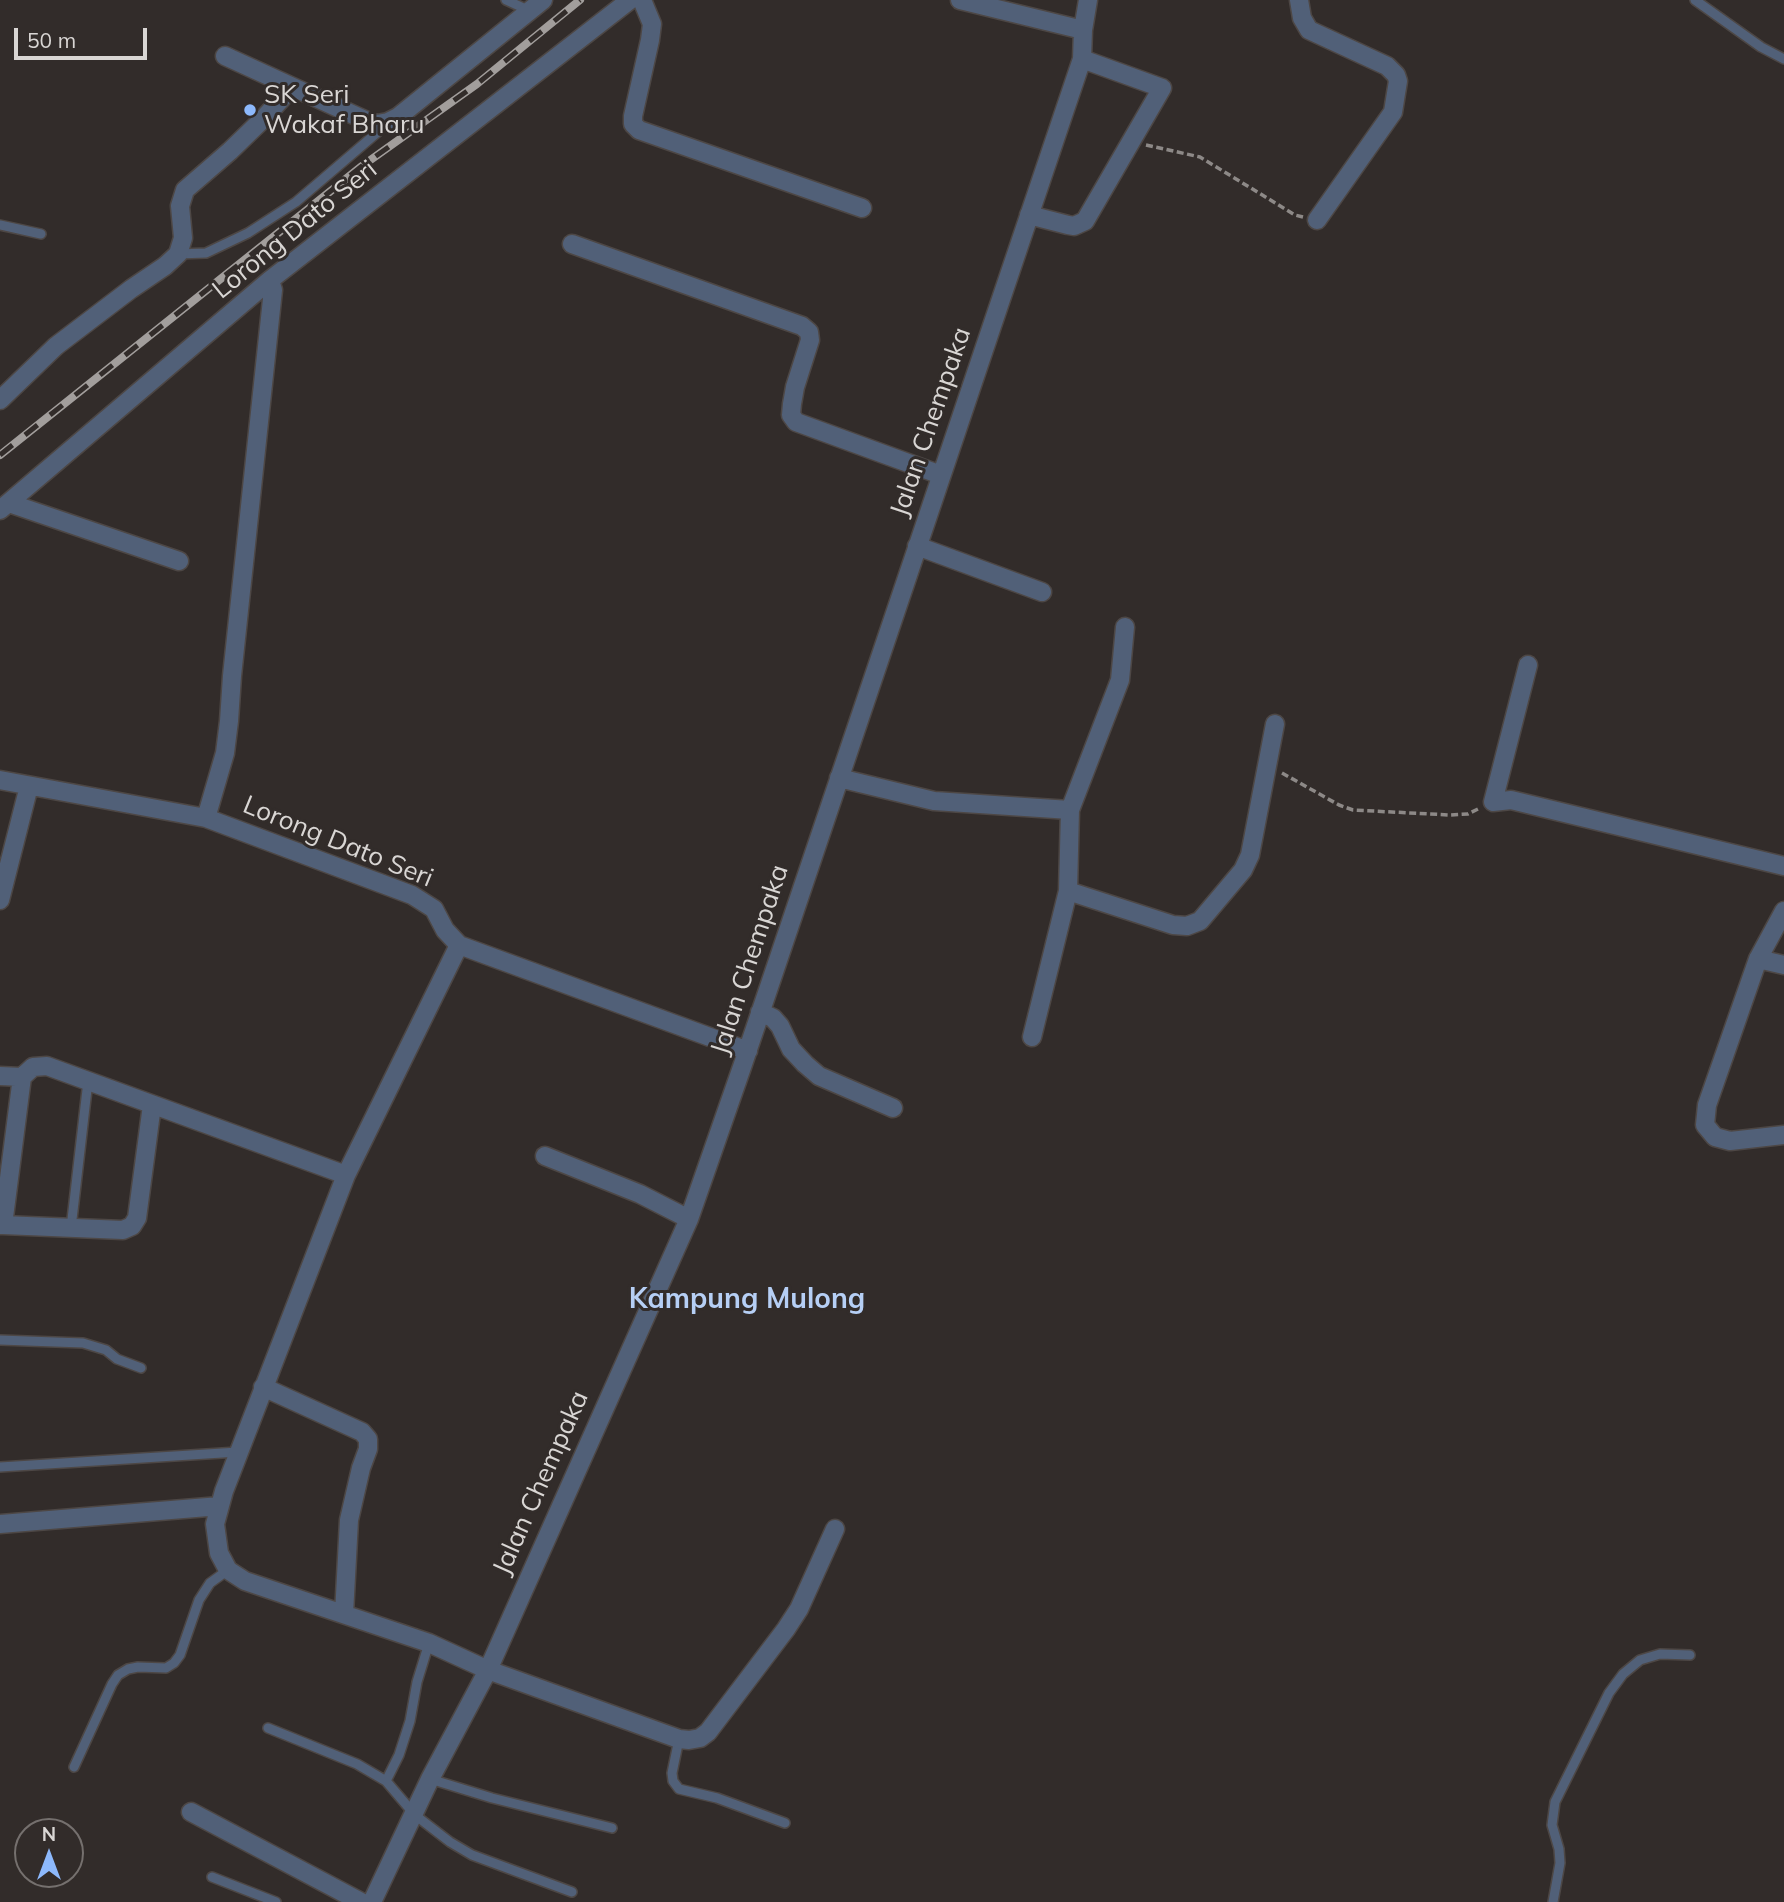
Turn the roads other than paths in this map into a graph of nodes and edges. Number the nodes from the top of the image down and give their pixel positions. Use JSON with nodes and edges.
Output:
{"nodes":[{"id":1,"x":506,"y":0,"type":"edge"},
{"id":2,"x":630,"y":0,"type":"edge"},
{"id":3,"x":642,"y":0,"type":"edge"},
{"id":4,"x":960,"y":0,"type":"edge"},
{"id":5,"x":1088,"y":0,"type":"edge"},
{"id":6,"x":1299,"y":0,"type":"edge"},
{"id":7,"x":1695,"y":0,"type":"edge"},
{"id":8,"x":537,"y":5,"type":"edge"},
{"id":9,"x":1083,"y":30,"type":"junction"},
{"id":10,"x":225,"y":56,"type":"dead end"},
{"id":11,"x":1082,"y":59,"type":"junction"},
{"id":12,"x":1784,"y":59,"type":"edge"},
{"id":13,"x":292,"y":87,"type":"junction"},
{"id":14,"x":388,"y":122,"type":"junction"},
{"id":15,"x":862,"y":208,"type":"dead end"},
{"id":16,"x":1029,"y":215,"type":"junction"},
{"id":17,"x":1317,"y":220,"type":"road end"},
{"id":18,"x":0,"y":225,"type":"edge"},
{"id":19,"x":41,"y":234,"type":"dead end"},
{"id":20,"x":572,"y":244,"type":"dead end"},
{"id":21,"x":178,"y":254,"type":"junction"},
{"id":22,"x":271,"y":280,"type":"junction"},
{"id":23,"x":0,"y":400,"type":"edge"},
{"id":24,"x":941,"y":475,"type":"junction"},
{"id":25,"x":5,"y":506,"type":"edge"},
{"id":26,"x":917,"y":546,"type":"junction"},
{"id":27,"x":179,"y":561,"type":"dead end"},
{"id":28,"x":1042,"y":592,"type":"dead end"},
{"id":29,"x":1125,"y":627,"type":"dead end"},
{"id":30,"x":1528,"y":665,"type":"dead end"},
{"id":31,"x":1275,"y":724,"type":"dead end"},
{"id":32,"x":839,"y":778,"type":"junction"},
{"id":33,"x":0,"y":780,"type":"edge"},
{"id":34,"x":29,"y":786,"type":"junction"},
{"id":35,"x":1070,"y":810,"type":"junction"},
{"id":36,"x":206,"y":818,"type":"junction"},
{"id":37,"x":1784,"y":866,"type":"edge"},
{"id":38,"x":1068,"y":891,"type":"junction"},
{"id":39,"x":0,"y":900,"type":"edge"},
{"id":40,"x":1784,"y":911,"type":"edge"},
{"id":41,"x":459,"y":945,"type":"junction"},
{"id":42,"x":1758,"y":959,"type":"junction"},
{"id":43,"x":1784,"y":965,"type":"edge"},
{"id":44,"x":760,"y":1012,"type":"junction"},
{"id":45,"x":1032,"y":1037,"type":"dead end"},
{"id":46,"x":748,"y":1051,"type":"junction"},
{"id":47,"x":0,"y":1076,"type":"edge"},
{"id":48,"x":22,"y":1077,"type":"junction"},
{"id":49,"x":88,"y":1081,"type":"junction"},
{"id":50,"x":152,"y":1105,"type":"junction"},
{"id":51,"x":893,"y":1108,"type":"dead end"},
{"id":52,"x":1784,"y":1135,"type":"edge"},
{"id":53,"x":545,"y":1156,"type":"dead end"},
{"id":54,"x":346,"y":1175,"type":"junction"},
{"id":55,"x":689,"y":1219,"type":"junction"},
{"id":56,"x":2,"y":1225,"type":"edge"},
{"id":57,"x":71,"y":1228,"type":"junction"},
{"id":58,"x":0,"y":1340,"type":"edge"},
{"id":59,"x":141,"y":1368,"type":"dead end"},
{"id":60,"x":263,"y":1387,"type":"junction"},
{"id":61,"x":238,"y":1452,"type":"junction"},
{"id":62,"x":0,"y":1467,"type":"edge"},
{"id":63,"x":220,"y":1506,"type":"junction"},
{"id":64,"x":0,"y":1524,"type":"edge"},
{"id":65,"x":835,"y":1529,"type":"dead end"},
{"id":66,"x":228,"y":1570,"type":"junction"},
{"id":67,"x":344,"y":1614,"type":"junction"},
{"id":68,"x":429,"y":1643,"type":"junction"},
{"id":69,"x":1690,"y":1655,"type":"dead end"},
{"id":70,"x":488,"y":1670,"type":"junction"},
{"id":71,"x":268,"y":1728,"type":"dead end"},
{"id":72,"x":679,"y":1739,"type":"junction"},
{"id":73,"x":74,"y":1767,"type":"dead end"},
{"id":74,"x":430,"y":1779,"type":"junction"},
{"id":75,"x":386,"y":1781,"type":"junction"},
{"id":76,"x":191,"y":1812,"type":"dead end"},
{"id":77,"x":415,"y":1815,"type":"junction"},
{"id":78,"x":785,"y":1823,"type":"dead end"},
{"id":79,"x":612,"y":1828,"type":"dead end"},
{"id":80,"x":212,"y":1877,"type":"dead end"},
{"id":81,"x":572,"y":1892,"type":"dead end"},
{"id":82,"x":276,"y":1902,"type":"edge"},
{"id":83,"x":361,"y":1902,"type":"edge"},
{"id":84,"x":372,"y":1902,"type":"edge"},
{"id":85,"x":1553,"y":1902,"type":"edge"}],
"edges":[{"from":1,"to":8,"type":"lane"},
{"from":2,"to":22,"type":"street","name":"Lorong Dato Seri"},
{"from":3,"to":15,"type":"street"},
{"from":4,"to":9,"type":"street"},
{"from":5,"to":9,"type":"street","name":"Jalan Chempaka"},
{"from":6,"to":17,"type":"street"},
{"from":7,"to":12,"type":"lane"},
{"from":8,"to":14,"type":"street"},
{"from":9,"to":11,"type":"street","name":"Jalan Chempaka"},
{"from":10,"to":13,"type":"street"},
{"from":11,"to":16,"type":"street","name":"Jalan Chempaka"},
{"from":11,"to":16,"type":"street"},
{"from":13,"to":14,"type":"street"},
{"from":13,"to":21,"type":"street"},
{"from":14,"to":21,"type":"lane"},
{"from":16,"to":24,"type":"street","name":"Jalan Chempaka"},
{"from":18,"to":19,"type":"lane"},
{"from":20,"to":24,"type":"street"},
{"from":21,"to":23,"type":"street"},
{"from":22,"to":25,"type":"street","name":"Lorong Dato Seri"},
{"from":22,"to":36,"type":"street"},
{"from":24,"to":26,"type":"street","name":"Jalan Chempaka"},
{"from":25,"to":27,"type":"street"},
{"from":26,"to":28,"type":"street"},
{"from":26,"to":32,"type":"street","name":"Jalan Chempaka"},
{"from":29,"to":35,"type":"street"},
{"from":30,"to":37,"type":"street"},
{"from":31,"to":38,"type":"street"},
{"from":32,"to":35,"type":"street"},
{"from":32,"to":44,"type":"street","name":"Jalan Chempaka"},
{"from":33,"to":34,"type":"street","name":"Lorong Dato Seri"},
{"from":34,"to":36,"type":"street","name":"Lorong Dato Seri"},
{"from":34,"to":39,"type":"street"},
{"from":35,"to":38,"type":"street"},
{"from":36,"to":41,"type":"street","name":"Lorong Dato Seri"},
{"from":38,"to":45,"type":"street"},
{"from":40,"to":42,"type":"street"},
{"from":41,"to":46,"type":"street"},
{"from":41,"to":54,"type":"street"},
{"from":42,"to":43,"type":"street"},
{"from":42,"to":52,"type":"street"},
{"from":44,"to":46,"type":"street","name":"Jalan Chempaka"},
{"from":44,"to":51,"type":"street"},
{"from":46,"to":55,"type":"street","name":"Jalan Chempaka"},
{"from":47,"to":48,"type":"street"},
{"from":48,"to":49,"type":"street"},
{"from":48,"to":56,"type":"street"},
{"from":49,"to":50,"type":"street"},
{"from":49,"to":57,"type":"lane"},
{"from":50,"to":54,"type":"street"},
{"from":50,"to":57,"type":"street"},
{"from":53,"to":55,"type":"street"},
{"from":54,"to":60,"type":"street"},
{"from":55,"to":70,"type":"street","name":"Jalan Chempaka"},
{"from":56,"to":57,"type":"street"},
{"from":58,"to":59,"type":"lane"},
{"from":60,"to":61,"type":"street"},
{"from":60,"to":67,"type":"street"},
{"from":61,"to":62,"type":"lane"},
{"from":61,"to":63,"type":"street"},
{"from":63,"to":64,"type":"street"},
{"from":63,"to":66,"type":"street"},
{"from":65,"to":72,"type":"street"},
{"from":66,"to":67,"type":"street"},
{"from":66,"to":73,"type":"lane"},
{"from":67,"to":68,"type":"street"},
{"from":68,"to":70,"type":"street"},
{"from":68,"to":75,"type":"lane"},
{"from":69,"to":85,"type":"lane"},
{"from":70,"to":72,"type":"street"},
{"from":70,"to":74,"type":"street","name":"Jalan Chempaka"},
{"from":71,"to":75,"type":"lane"},
{"from":72,"to":78,"type":"lane"},
{"from":74,"to":77,"type":"street","name":"Jalan Chempaka"},
{"from":74,"to":79,"type":"lane"},
{"from":75,"to":77,"type":"lane"},
{"from":76,"to":83,"type":"street"},
{"from":77,"to":81,"type":"lane"},
{"from":77,"to":84,"type":"street","name":"Jalan Chempaka"},
{"from":80,"to":82,"type":"lane"}]}
